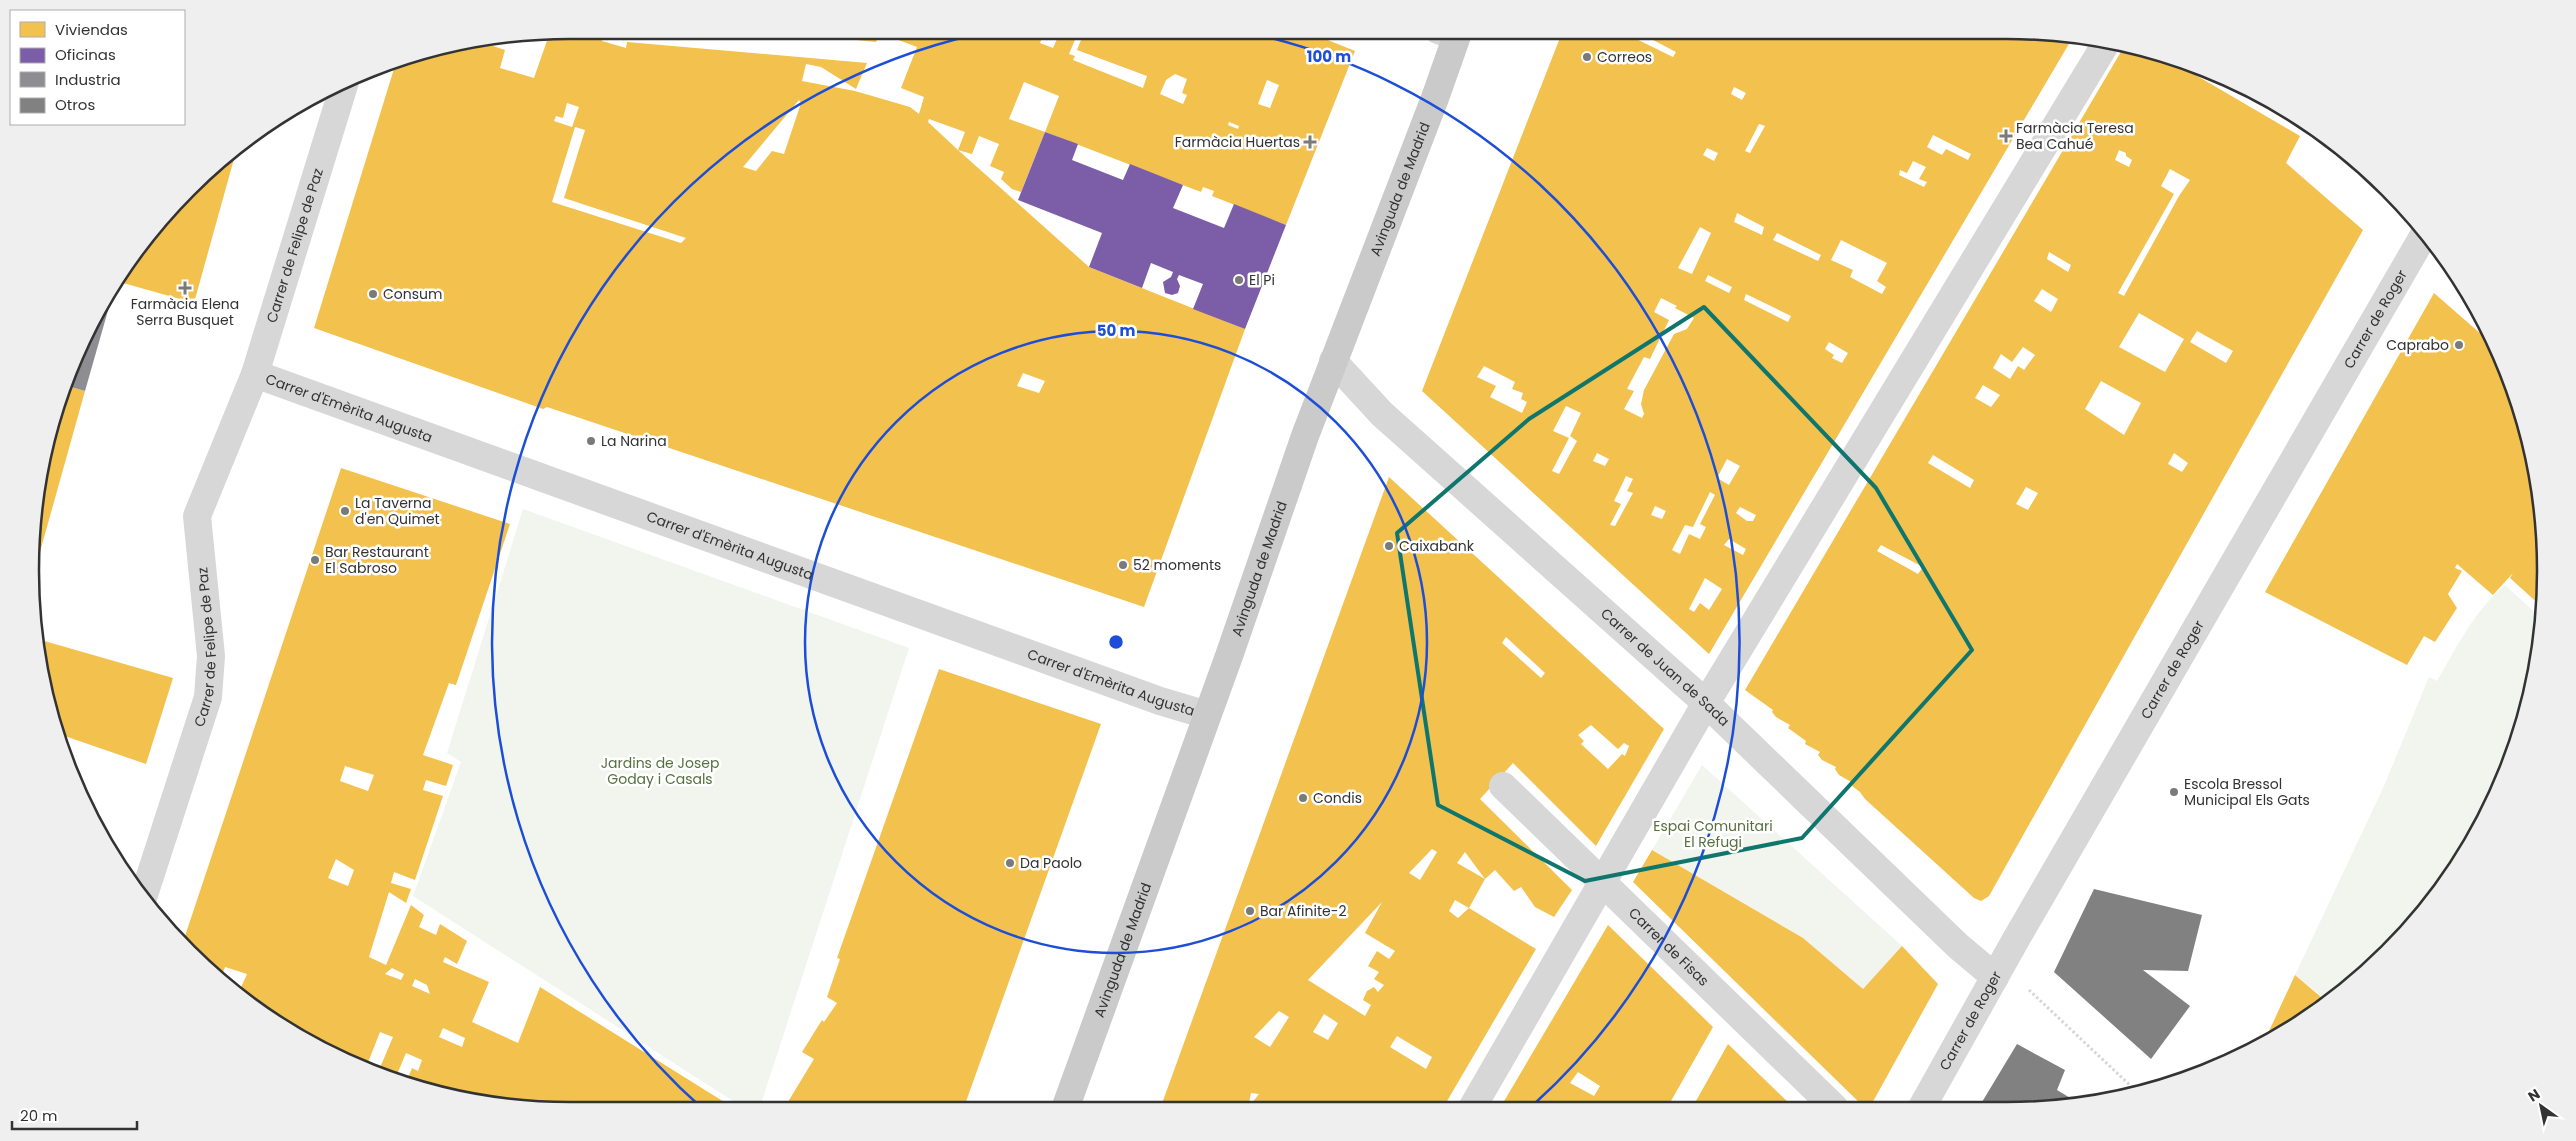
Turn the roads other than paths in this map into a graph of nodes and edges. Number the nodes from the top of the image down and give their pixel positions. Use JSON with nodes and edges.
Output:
{"nodes":[{"id":1,"x":1449,"y":39,"type":"edge"},
{"id":2,"x":2103,"y":48,"type":"edge"},
{"id":3,"x":342,"y":91,"type":"edge"},
{"id":4,"x":2421,"y":239,"type":"edge"},
{"id":5,"x":1333,"y":361,"type":"junction"},
{"id":6,"x":254,"y":374,"type":"junction"},
{"id":7,"x":1706,"y":703,"type":"junction"},
{"id":8,"x":1207,"y":715,"type":"junction"},
{"id":9,"x":1503,"y":786,"type":"dead end"},
{"id":10,"x":1601,"y":883,"type":"junction"},
{"id":11,"x":146,"y":890,"type":"edge"},
{"id":12,"x":1995,"y":977,"type":"junction"},
{"id":13,"x":1069,"y":1102,"type":"edge"},
{"id":14,"x":1475,"y":1102,"type":"edge"},
{"id":15,"x":1829,"y":1102,"type":"edge"},
{"id":16,"x":1925,"y":1102,"type":"edge"}],
"edges":[{"from":1,"to":5,"type":"main road","name":"Avinguda de Madrid"},
{"from":2,"to":7,"type":"street"},
{"from":3,"to":6,"type":"street","name":"Carrer de Felipe de Paz"},
{"from":4,"to":12,"type":"street","name":"Carrer de Roger"},
{"from":5,"to":7,"type":"street","name":"Carrer de Juan de Sada"},
{"from":5,"to":8,"type":"main road","name":"Avinguda de Madrid"},
{"from":6,"to":8,"type":"street","name":"Carrer d'Emèrita Augusta"},
{"from":6,"to":11,"type":"street","name":"Carrer de Felipe de Paz"},
{"from":7,"to":10,"type":"street"},
{"from":7,"to":12,"type":"street","name":"Carrer de Juan de Sada"},
{"from":8,"to":13,"type":"main road","name":"Avinguda de Madrid"},
{"from":9,"to":10,"type":"street","name":"Carrer de Fisas"},
{"from":10,"to":14,"type":"street"},
{"from":10,"to":15,"type":"street","name":"Carrer de Fisas"},
{"from":12,"to":16,"type":"street","name":"Carrer de Roger"}]}
